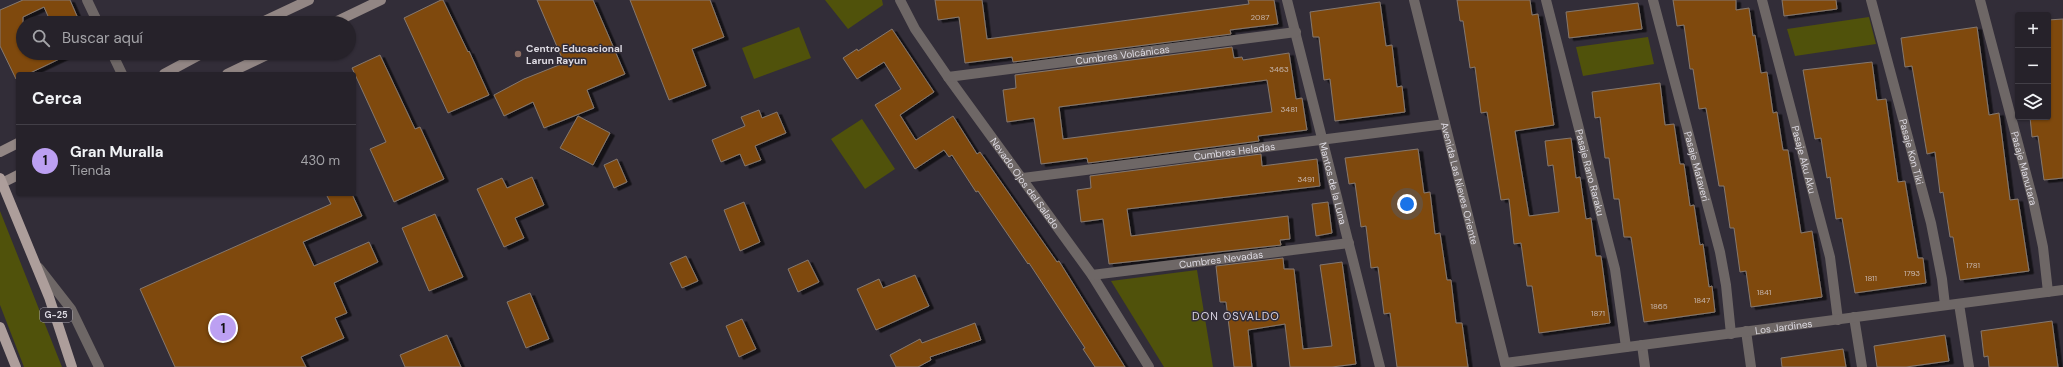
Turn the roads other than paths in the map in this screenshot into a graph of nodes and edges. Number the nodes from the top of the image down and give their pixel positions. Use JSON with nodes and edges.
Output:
{"nodes":[{"id":1,"x":87,"y":0,"type":"edge"},
{"id":2,"x":309,"y":0,"type":"edge"},
{"id":3,"x":381,"y":0,"type":"edge"},
{"id":4,"x":900,"y":0,"type":"edge"},
{"id":5,"x":1287,"y":0,"type":"edge"},
{"id":6,"x":1414,"y":0,"type":"edge"},
{"id":7,"x":1546,"y":0,"type":"edge"},
{"id":8,"x":1654,"y":0,"type":"edge"},
{"id":9,"x":1762,"y":0,"type":"edge"},
{"id":10,"x":1871,"y":0,"type":"edge"},
{"id":11,"x":1980,"y":0,"type":"edge"},
{"id":12,"x":95,"y":16,"type":"edge"},
{"id":13,"x":275,"y":16,"type":"edge"},
{"id":14,"x":348,"y":16,"type":"edge"},
{"id":15,"x":1296,"y":32,"type":"junction"},
{"id":16,"x":115,"y":60,"type":"edge"},
{"id":17,"x":190,"y":60,"type":"edge"},
{"id":18,"x":257,"y":60,"type":"edge"},
{"id":19,"x":121,"y":72,"type":"edge"},
{"id":20,"x":168,"y":72,"type":"edge"},
{"id":21,"x":232,"y":72,"type":"edge"},
{"id":22,"x":948,"y":77,"type":"junction"},
{"id":23,"x":1445,"y":124,"type":"junction"},
{"id":24,"x":1323,"y":139,"type":"junction"},
{"id":25,"x":16,"y":144,"type":"edge"},
{"id":26,"x":0,"y":152,"type":"edge"},
{"id":27,"x":16,"y":176,"type":"edge"},
{"id":28,"x":1023,"y":178,"type":"junction"},
{"id":29,"x":1,"y":182,"type":"edge"},
{"id":30,"x":1349,"y":243,"type":"junction"},
{"id":31,"x":36,"y":264,"type":"junction"},
{"id":32,"x":1092,"y":275,"type":"junction"},
{"id":33,"x":2063,"y":290,"type":"edge"},
{"id":34,"x":2048,"y":292,"type":"junction"},
{"id":35,"x":1959,"y":304,"type":"junction"},
{"id":36,"x":1945,"y":305,"type":"junction"},
{"id":37,"x":1854,"y":317,"type":"junction"},
{"id":38,"x":1838,"y":320,"type":"junction"},
{"id":39,"x":0,"y":327,"type":"edge"},
{"id":40,"x":1746,"y":332,"type":"junction"},
{"id":41,"x":1731,"y":334,"type":"junction"},
{"id":42,"x":1642,"y":345,"type":"junction"},
{"id":43,"x":1626,"y":347,"type":"junction"},
{"id":44,"x":1505,"y":365,"type":"edge"},
{"id":45,"x":16,"y":367,"type":"edge"},
{"id":46,"x":72,"y":367,"type":"edge"},
{"id":47,"x":98,"y":367,"type":"edge"},
{"id":48,"x":1149,"y":367,"type":"edge"},
{"id":49,"x":1380,"y":367,"type":"edge"},
{"id":50,"x":1645,"y":367,"type":"edge"},
{"id":51,"x":1751,"y":367,"type":"edge"},
{"id":52,"x":1862,"y":367,"type":"edge"},
{"id":53,"x":1969,"y":367,"type":"edge"}],
"edges":[{"from":1,"to":12,"type":"street"},
{"from":2,"to":13,"type":"main road"},
{"from":3,"to":14,"type":"main road"},
{"from":4,"to":22,"type":"street","name":"Nevado Ojos del Salado"},
{"from":5,"to":15,"type":"street","name":"Mantos de la Luna"},
{"from":6,"to":23,"type":"street","name":"Avenida Las Nieves Oriente"},
{"from":7,"to":43,"type":"street","name":"Pasaje Rano Raraku"},
{"from":8,"to":41,"type":"street","name":"Pasaje Mataveri"},
{"from":9,"to":38,"type":"street","name":"Pasaje Aku Aku"},
{"from":10,"to":36,"type":"street","name":"Pasaje Kon Tiki"},
{"from":11,"to":34,"type":"street","name":"Pasaje Manutara"},
{"from":15,"to":22,"type":"street","name":"Cumbres Volcánicas"},
{"from":15,"to":24,"type":"street","name":"Mantos de la Luna"},
{"from":16,"to":19,"type":"street"},
{"from":17,"to":20,"type":"main road"},
{"from":18,"to":21,"type":"main road"},
{"from":22,"to":28,"type":"street","name":"Nevado Ojos del Salado"},
{"from":23,"to":24,"type":"street","name":"Cumbres Heladas"},
{"from":23,"to":44,"type":"street","name":"Avenida Las Nieves Oriente"},
{"from":24,"to":28,"type":"street","name":"Cumbres Heladas"},
{"from":24,"to":30,"type":"street","name":"Mantos de la Luna"},
{"from":25,"to":26,"type":"main road"},
{"from":27,"to":29,"type":"main road"},
{"from":28,"to":32,"type":"street","name":"Nevado Ojos del Salado"},
{"from":29,"to":31,"type":"main road","number":"G-25"},
{"from":30,"to":32,"type":"street","name":"Cumbres Nevadas"},
{"from":30,"to":49,"type":"street","name":"Mantos de la Luna"},
{"from":31,"to":46,"type":"main road","number":"G-25"},
{"from":31,"to":47,"type":"street"},
{"from":32,"to":48,"type":"street","name":"Nevado Ojos del Salado"},
{"from":33,"to":34,"type":"street","name":"Los Jardines"},
{"from":34,"to":35,"type":"street","name":"Los Jardines"},
{"from":35,"to":36,"type":"street","name":"Los Jardines"},
{"from":35,"to":53,"type":"street"},
{"from":36,"to":37,"type":"street","name":"Los Jardines"},
{"from":37,"to":38,"type":"street","name":"Los Jardines"},
{"from":37,"to":52,"type":"street"},
{"from":38,"to":40,"type":"street","name":"Los Jardines"},
{"from":39,"to":45,"type":"main road"},
{"from":40,"to":41,"type":"street","name":"Los Jardines"},
{"from":40,"to":51,"type":"street"},
{"from":41,"to":42,"type":"street","name":"Los Jardines"},
{"from":42,"to":43,"type":"street","name":"Los Jardines"},
{"from":42,"to":50,"type":"street"},
{"from":43,"to":44,"type":"street","name":"Los Jardines"}]}
